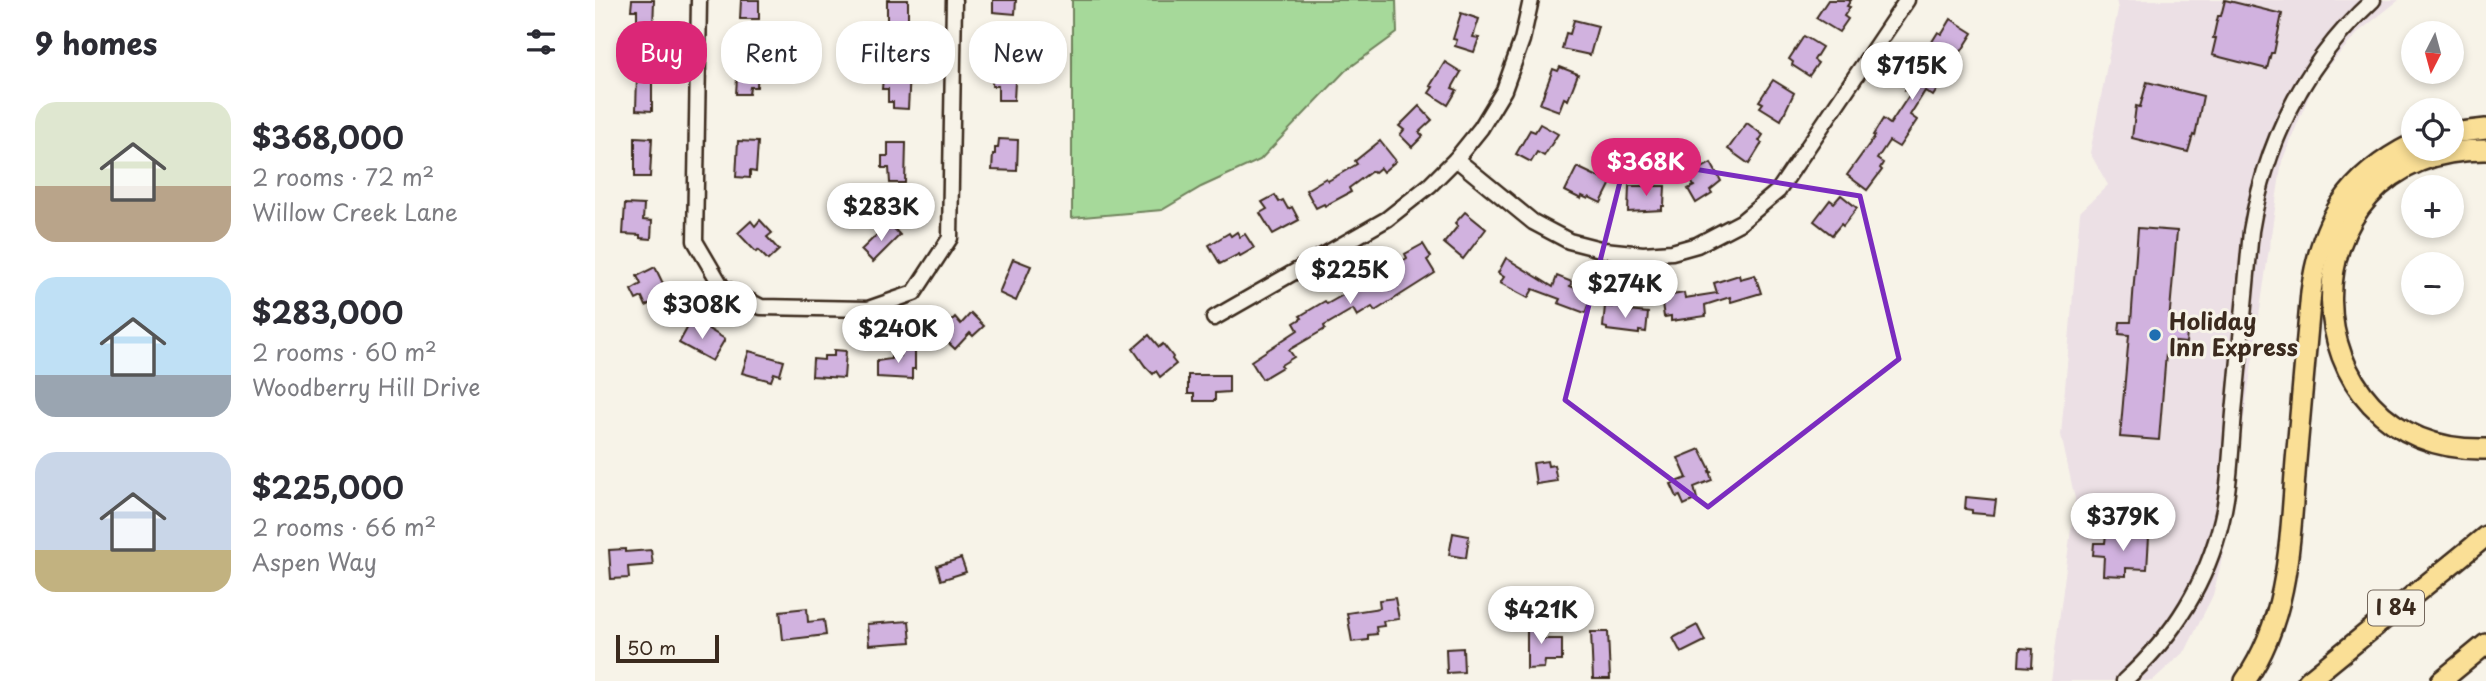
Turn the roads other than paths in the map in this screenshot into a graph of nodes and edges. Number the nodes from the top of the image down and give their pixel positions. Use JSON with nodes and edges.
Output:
{"nodes":[{"id":1,"x":699,"y":0,"type":"edge"},
{"id":2,"x":954,"y":0,"type":"edge"},
{"id":3,"x":1531,"y":0,"type":"edge"},
{"id":4,"x":1907,"y":0,"type":"edge"},
{"id":5,"x":2373,"y":0,"type":"edge"},
{"id":6,"x":2486,"y":130,"type":"edge"},
{"id":7,"x":2464,"y":132,"type":"edge"},
{"id":8,"x":2401,"y":150,"type":"edge"},
{"id":9,"x":2486,"y":150,"type":"edge"},
{"id":10,"x":1456,"y":159,"type":"junction"},
{"id":11,"x":1214,"y":318,"type":"dead end"},
{"id":12,"x":2486,"y":449,"type":"edge"},
{"id":13,"x":2486,"y":536,"type":"edge"},
{"id":14,"x":2486,"y":645,"type":"edge"},
{"id":15,"x":2124,"y":681,"type":"edge"},
{"id":16,"x":2245,"y":681,"type":"edge"},
{"id":17,"x":2308,"y":681,"type":"edge"},
{"id":18,"x":2441,"y":681,"type":"edge"}],
"edges":[{"from":1,"to":2,"type":"street"},
{"from":3,"to":10,"type":"street"},
{"from":4,"to":10,"type":"street"},
{"from":5,"to":15,"type":"street"},
{"from":6,"to":7,"type":"highway"},
{"from":8,"to":16,"type":"highway"},
{"from":9,"to":12,"type":"highway"},
{"from":10,"to":11,"type":"street"},
{"from":13,"to":17,"type":"highway","number":"I 84"},
{"from":14,"to":18,"type":"highway"}]}
